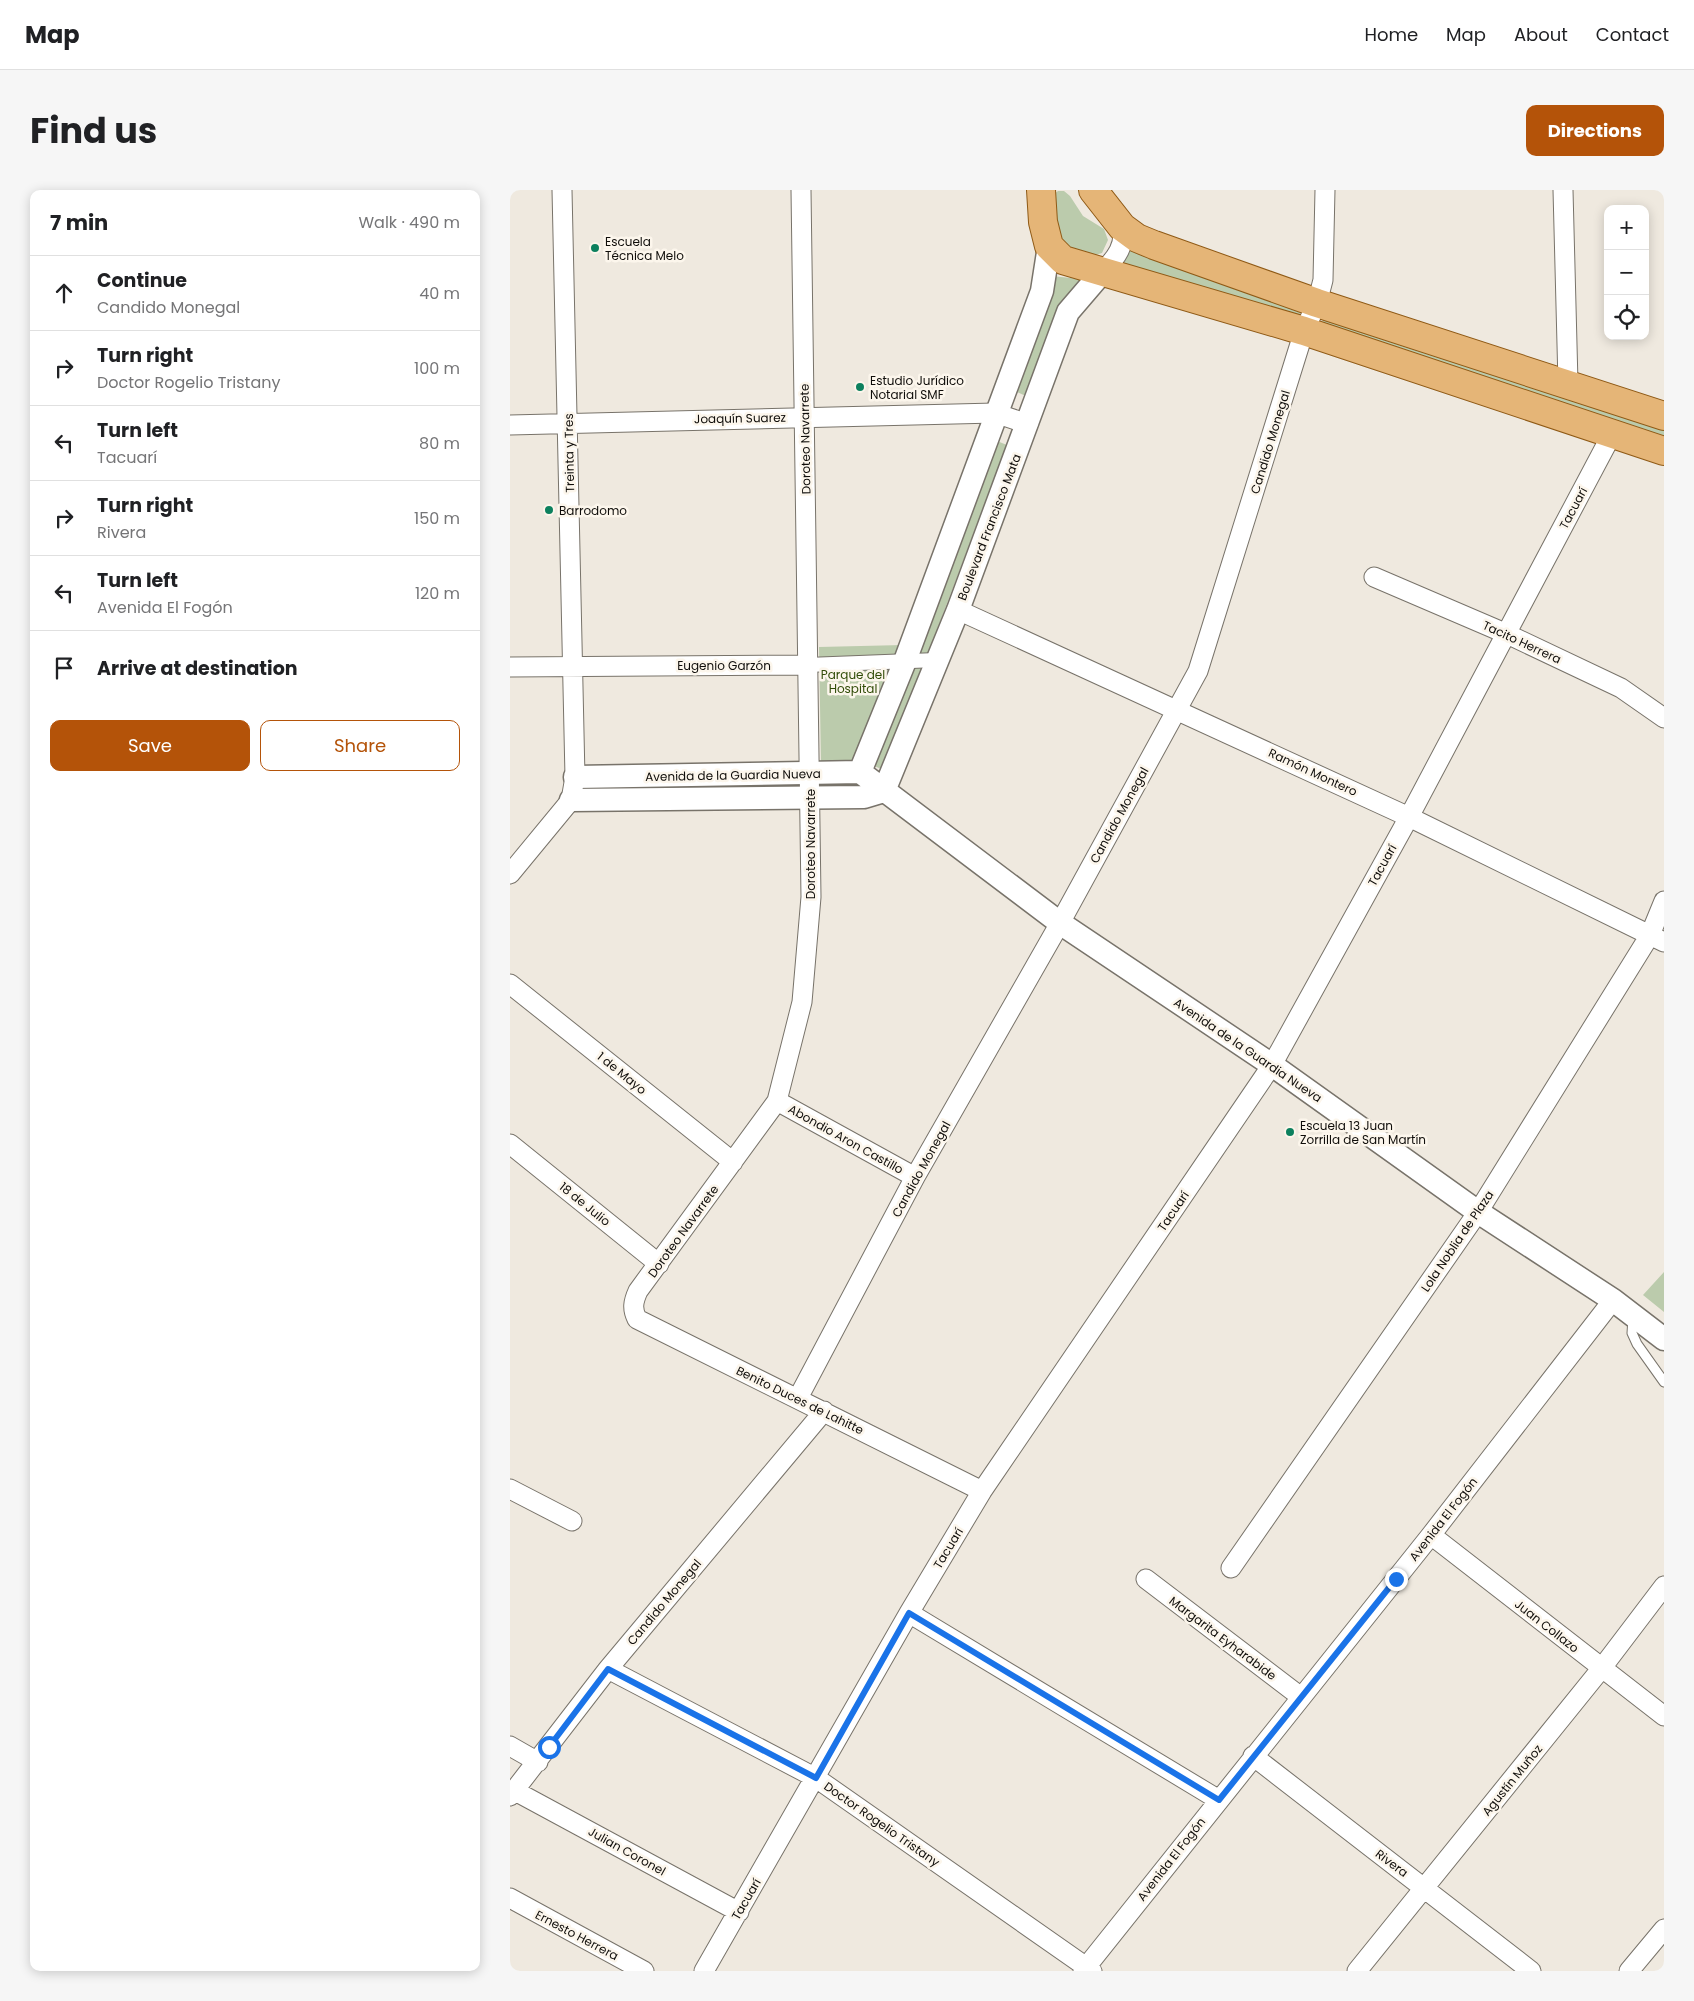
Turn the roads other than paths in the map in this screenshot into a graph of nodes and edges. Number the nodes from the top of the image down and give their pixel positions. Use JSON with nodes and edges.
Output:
{"nodes":[{"id":1,"x":562,"y":190,"type":"edge"},
{"id":2,"x":801,"y":190,"type":"edge"},
{"id":3,"x":1041,"y":190,"type":"edge"},
{"id":4,"x":1093,"y":190,"type":"edge"},
{"id":5,"x":1325,"y":190,"type":"edge"},
{"id":6,"x":1563,"y":190,"type":"edge"},
{"id":7,"x":1122,"y":227,"type":"junction"},
{"id":8,"x":1049,"y":246,"type":"junction"},
{"id":9,"x":1104,"y":270,"type":"junction"},
{"id":10,"x":1317,"y":303,"type":"junction"},
{"id":11,"x":1304,"y":331,"type":"junction"},
{"id":12,"x":1568,"y":383,"type":"junction"},
{"id":13,"x":995,"y":413,"type":"junction"},
{"id":14,"x":1664,"y":416,"type":"edge"},
{"id":15,"x":804,"y":417,"type":"junction"},
{"id":16,"x":568,"y":423,"type":"junction"},
{"id":17,"x":1028,"y":424,"type":"junction"},
{"id":18,"x":510,"y":425,"type":"edge"},
{"id":19,"x":1612,"y":434,"type":"junction"},
{"id":20,"x":1664,"y":451,"type":"edge"},
{"id":21,"x":1374,"y":577,"type":"dead end"},
{"id":22,"x":958,"y":610,"type":"junction"},
{"id":23,"x":1506,"y":634,"type":"junction"},
{"id":24,"x":938,"y":660,"type":"junction"},
{"id":25,"x":905,"y":661,"type":"junction"},
{"id":26,"x":807,"y":665,"type":"junction"},
{"id":27,"x":573,"y":666,"type":"junction"},
{"id":28,"x":510,"y":667,"type":"edge"},
{"id":29,"x":1177,"y":710,"type":"junction"},
{"id":30,"x":1664,"y":718,"type":"edge"},
{"id":31,"x":860,"y":772,"type":"junction"},
{"id":32,"x":810,"y":774,"type":"junction"},
{"id":33,"x":576,"y":777,"type":"junction"},
{"id":34,"x":884,"y":791,"type":"junction"},
{"id":35,"x":810,"y":798,"type":"junction"},
{"id":36,"x":570,"y":800,"type":"junction"},
{"id":37,"x":1408,"y":817,"type":"junction"},
{"id":38,"x":510,"y":874,"type":"edge"},
{"id":39,"x":1664,"y":901,"type":"edge"},
{"id":40,"x":1060,"y":923,"type":"junction"},
{"id":41,"x":1657,"y":939,"type":"edge"},
{"id":42,"x":510,"y":984,"type":"edge"},
{"id":43,"x":1272,"y":1065,"type":"junction"},
{"id":44,"x":777,"y":1101,"type":"junction"},
{"id":45,"x":510,"y":1144,"type":"edge"},
{"id":46,"x":734,"y":1162,"type":"junction"},
{"id":47,"x":915,"y":1177,"type":"junction"},
{"id":48,"x":1478,"y":1212,"type":"junction"},
{"id":49,"x":659,"y":1264,"type":"junction"},
{"id":50,"x":634,"y":1299,"type":"joint"},
{"id":51,"x":1613,"y":1300,"type":"junction"},
{"id":52,"x":1633,"y":1315,"type":"junction"},
{"id":53,"x":1664,"y":1339,"type":"edge"},
{"id":54,"x":1664,"y":1382,"type":"edge"},
{"id":55,"x":798,"y":1398,"type":"junction"},
{"id":56,"x":824,"y":1411,"type":"junction"},
{"id":57,"x":510,"y":1488,"type":"edge"},
{"id":58,"x":982,"y":1491,"type":"junction"},
{"id":59,"x":572,"y":1521,"type":"dead end"},
{"id":60,"x":1431,"y":1535,"type":"junction"},
{"id":61,"x":1231,"y":1568,"type":"dead end"},
{"id":62,"x":1146,"y":1580,"type":"dead end"},
{"id":63,"x":1664,"y":1586,"type":"edge"},
{"id":64,"x":909,"y":1613,"type":"junction"},
{"id":65,"x":608,"y":1669,"type":"junction"},
{"id":66,"x":1601,"y":1669,"type":"junction"},
{"id":67,"x":1301,"y":1697,"type":"junction"},
{"id":68,"x":1664,"y":1716,"type":"edge"},
{"id":69,"x":510,"y":1746,"type":"edge"},
{"id":70,"x":1253,"y":1756,"type":"junction"},
{"id":71,"x":538,"y":1762,"type":"junction"},
{"id":72,"x":816,"y":1778,"type":"junction"},
{"id":73,"x":512,"y":1793,"type":"edge"},
{"id":74,"x":1219,"y":1800,"type":"junction"},
{"id":75,"x":1425,"y":1888,"type":"junction"},
{"id":76,"x":510,"y":1898,"type":"edge"},
{"id":77,"x":739,"y":1912,"type":"junction"},
{"id":78,"x":1664,"y":1929,"type":"edge"},
{"id":79,"x":1087,"y":1969,"type":"edge"},
{"id":80,"x":644,"y":1971,"type":"edge"},
{"id":81,"x":704,"y":1971,"type":"edge"},
{"id":82,"x":1357,"y":1971,"type":"edge"},
{"id":83,"x":1531,"y":1971,"type":"edge"},
{"id":84,"x":1629,"y":1971,"type":"edge"}],
"edges":[{"from":1,"to":16,"type":"street","name":"Treinta y Tres"},
{"from":2,"to":15,"type":"street","name":"Doroteo Navarrete"},
{"from":3,"to":8,"type":"main road"},
{"from":4,"to":7,"type":"main road"},
{"from":5,"to":10,"type":"street","name":"Candido Monegal"},
{"from":6,"to":12,"type":"street"},
{"from":7,"to":9,"type":"street","name":"Boulevard Francisco Mata"},
{"from":7,"to":10,"type":"main road"},
{"from":8,"to":9,"type":"main road"},
{"from":8,"to":13,"type":"street"},
{"from":9,"to":11,"type":"main road"},
{"from":9,"to":17,"type":"street","name":"Boulevard Francisco Mata"},
{"from":10,"to":11,"type":"street","name":"Candido Monegal"},
{"from":10,"to":12,"type":"main road"},
{"from":11,"to":19,"type":"main road"},
{"from":11,"to":29,"type":"street","name":"Candido Monegal"},
{"from":12,"to":14,"type":"main road"},
{"from":13,"to":15,"type":"street","name":"Joaquín Suarez"},
{"from":13,"to":17,"type":"street","name":"Joaquín Suarez"},
{"from":13,"to":25,"type":"street"},
{"from":15,"to":16,"type":"street","name":"Joaquín Suarez"},
{"from":15,"to":26,"type":"street","name":"Doroteo Navarrete"},
{"from":16,"to":18,"type":"street","name":"Joaquín Suarez"},
{"from":16,"to":27,"type":"street","name":"Treinta y Tres"},
{"from":17,"to":22,"type":"street","name":"Boulevard Francisco Mata"},
{"from":19,"to":20,"type":"main road"},
{"from":19,"to":23,"type":"street","name":"Tacuarí"},
{"from":21,"to":23,"type":"street","name":"Tacito Herrera"},
{"from":22,"to":24,"type":"street","name":"Boulevard Francisco Mata"},
{"from":22,"to":29,"type":"street","name":"Ramón Montero"},
{"from":23,"to":30,"type":"street","name":"Tacito Herrera"},
{"from":23,"to":37,"type":"street","name":"Tacuarí"},
{"from":24,"to":25,"type":"street","name":"Eugenio Garzón"},
{"from":24,"to":34,"type":"street","name":"Boulevard Francisco Mata"},
{"from":25,"to":26,"type":"street","name":"Eugenio Garzón"},
{"from":25,"to":31,"type":"street"},
{"from":26,"to":27,"type":"street","name":"Eugenio Garzón"},
{"from":26,"to":32,"type":"street","name":"Doroteo Navarrete"},
{"from":27,"to":28,"type":"street","name":"Eugenio Garzón"},
{"from":27,"to":33,"type":"street","name":"Treinta y Tres"},
{"from":29,"to":37,"type":"street","name":"Ramón Montero"},
{"from":29,"to":40,"type":"street","name":"Candido Monegal"},
{"from":31,"to":32,"type":"street","name":"Avenida de la Guardia Nueva"},
{"from":31,"to":34,"type":"street","name":"Avenida de la Guardia Nueva"},
{"from":32,"to":33,"type":"street","name":"Avenida de la Guardia Nueva"},
{"from":32,"to":35,"type":"street","name":"Doroteo Navarrete"},
{"from":33,"to":36,"type":"street","name":"Treinta y Tres"},
{"from":34,"to":35,"type":"street","name":"Avenida de la Guardia Nueva"},
{"from":34,"to":40,"type":"street","name":"Avenida de la Guardia Nueva"},
{"from":35,"to":36,"type":"street","name":"Avenida de la Guardia Nueva"},
{"from":35,"to":44,"type":"street","name":"Doroteo Navarrete"},
{"from":36,"to":38,"type":"street"},
{"from":37,"to":41,"type":"street","name":"Ramón Montero"},
{"from":37,"to":43,"type":"street","name":"Tacuarí"},
{"from":39,"to":41,"type":"street","name":"Lola Noblia de Plaza"},
{"from":40,"to":43,"type":"street","name":"Avenida de la Guardia Nueva"},
{"from":40,"to":47,"type":"street","name":"Candido Monegal"},
{"from":41,"to":48,"type":"street","name":"Lola Noblia de Plaza"},
{"from":42,"to":46,"type":"street","name":"1 de Mayo"},
{"from":43,"to":48,"type":"street","name":"Avenida de la Guardia Nueva"},
{"from":43,"to":58,"type":"street","name":"Tacuarí"},
{"from":44,"to":46,"type":"street","name":"Doroteo Navarrete"},
{"from":44,"to":47,"type":"street","name":"Abondio Aron Castillo"},
{"from":45,"to":49,"type":"street","name":"18 de Julio"},
{"from":46,"to":49,"type":"street","name":"Doroteo Navarrete"},
{"from":47,"to":55,"type":"street","name":"Candido Monegal"},
{"from":48,"to":51,"type":"street","name":"Avenida de la Guardia Nueva"},
{"from":48,"to":61,"type":"street","name":"Lola Noblia de Plaza"},
{"from":49,"to":50,"type":"street","name":"Doroteo Navarrete"},
{"from":50,"to":55,"type":"street","name":"Benito Duces de Lahitte"},
{"from":51,"to":52,"type":"street","name":"Avenida de la Guardia Nueva"},
{"from":51,"to":60,"type":"street","name":"Avenida El Fogón"},
{"from":52,"to":53,"type":"street","name":"Avenida de la Guardia Nueva"},
{"from":52,"to":54,"type":"lane"},
{"from":55,"to":56,"type":"street","name":"Benito Duces de Lahitte"},
{"from":56,"to":58,"type":"street","name":"Benito Duces de Lahitte"},
{"from":56,"to":65,"type":"street","name":"Candido Monegal"},
{"from":57,"to":59,"type":"street"},
{"from":58,"to":64,"type":"street","name":"Tacuarí"},
{"from":60,"to":66,"type":"street","name":"Juan Collazo"},
{"from":60,"to":67,"type":"street","name":"Avenida El Fogón"},
{"from":62,"to":67,"type":"street","name":"Margarita Eyharabide"},
{"from":63,"to":66,"type":"street","name":"Agustín Muñoz"},
{"from":64,"to":72,"type":"street","name":"Tacuarí"},
{"from":64,"to":74,"type":"street"},
{"from":65,"to":71,"type":"street","name":"Candido Monegal"},
{"from":65,"to":72,"type":"street","name":"Doctor Rogelio Tristany"},
{"from":66,"to":68,"type":"street","name":"Juan Collazo"},
{"from":66,"to":75,"type":"street","name":"Agustín Muñoz"},
{"from":67,"to":70,"type":"street","name":"Avenida El Fogón"},
{"from":69,"to":71,"type":"street"},
{"from":70,"to":74,"type":"street","name":"Avenida El Fogón"},
{"from":70,"to":75,"type":"street","name":"Rivera"},
{"from":71,"to":73,"type":"street","name":"Candido Monegal"},
{"from":72,"to":77,"type":"street","name":"Tacuarí"},
{"from":72,"to":79,"type":"street","name":"Doctor Rogelio Tristany"},
{"from":73,"to":77,"type":"street","name":"Julian Coronel"},
{"from":74,"to":79,"type":"street","name":"Avenida El Fogón"},
{"from":75,"to":82,"type":"street","name":"Agustín Muñoz"},
{"from":75,"to":83,"type":"street","name":"Rivera"},
{"from":76,"to":80,"type":"street","name":"Ernesto Herrera"},
{"from":77,"to":81,"type":"street","name":"Tacuarí"},
{"from":78,"to":84,"type":"street"}]}
